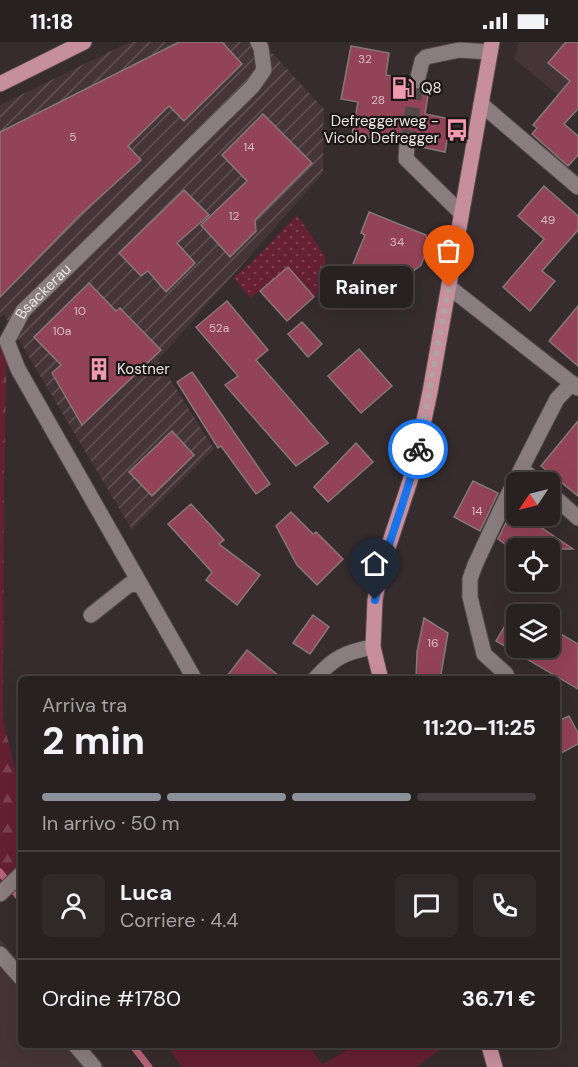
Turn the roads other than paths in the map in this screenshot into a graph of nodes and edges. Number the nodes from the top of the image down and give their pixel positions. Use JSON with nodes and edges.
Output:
{"nodes":[{"id":1,"x":84,"y":42,"type":"edge"},
{"id":2,"x":258,"y":42,"type":"edge"},
{"id":3,"x":490,"y":45,"type":"edge"},
{"id":4,"x":417,"y":81,"type":"tunnel mouth"},
{"id":5,"x":0,"y":84,"type":"edge"},
{"id":6,"x":481,"y":104,"type":"junction"},
{"id":7,"x":407,"y":145,"type":"tunnel mouth"},
{"id":8,"x":578,"y":187,"type":"edge"},
{"id":9,"x":461,"y":213,"type":"junction"},
{"id":10,"x":449,"y":287,"type":"junction"},
{"id":11,"x":575,"y":385,"type":"edge"},
{"id":12,"x":522,"y":469,"type":"junction"},
{"id":13,"x":525,"y":472,"type":"edge"},
{"id":14,"x":560,"y":502,"type":"edge"},
{"id":15,"x":578,"y":518,"type":"edge"},
{"id":16,"x":141,"y":585,"type":"junction"},
{"id":17,"x":91,"y":615,"type":"dead end"},
{"id":18,"x":373,"y":647,"type":"junction"},
{"id":19,"x":193,"y":676,"type":"edge"},
{"id":20,"x":318,"y":676,"type":"edge"},
{"id":21,"x":380,"y":676,"type":"edge"},
{"id":22,"x":507,"y":676,"type":"edge"},
{"id":23,"x":18,"y":877,"type":"edge"},
{"id":24,"x":0,"y":894,"type":"edge"},
{"id":25,"x":0,"y":954,"type":"edge"},
{"id":26,"x":18,"y":975,"type":"edge"},
{"id":27,"x":78,"y":1048,"type":"edge"},
{"id":28,"x":490,"y":1048,"type":"edge"},
{"id":29,"x":94,"y":1067,"type":"edge"},
{"id":30,"x":495,"y":1067,"type":"edge"}],
"edges":[{"from":1,"to":5,"type":"main road"},
{"from":2,"to":16,"type":"street","name":"Bsackerau"},
{"from":3,"to":4,"type":"street"},
{"from":3,"to":6,"type":"main road"},
{"from":6,"to":8,"type":"street"},
{"from":6,"to":9,"type":"main road"},
{"from":7,"to":9,"type":"street"},
{"from":9,"to":10,"type":"main road"},
{"from":10,"to":11,"type":"street"},
{"from":10,"to":18,"type":"main road"},
{"from":11,"to":12,"type":"street"},
{"from":12,"to":13,"type":"street"},
{"from":12,"to":22,"type":"street"},
{"from":14,"to":15,"type":"street"},
{"from":16,"to":17,"type":"street"},
{"from":16,"to":19,"type":"street","name":"Bsackerau"},
{"from":18,"to":20,"type":"street"},
{"from":18,"to":21,"type":"main road"},
{"from":23,"to":24,"type":"street"},
{"from":25,"to":26,"type":"street"},
{"from":27,"to":29,"type":"street"},
{"from":28,"to":30,"type":"main road"}]}
